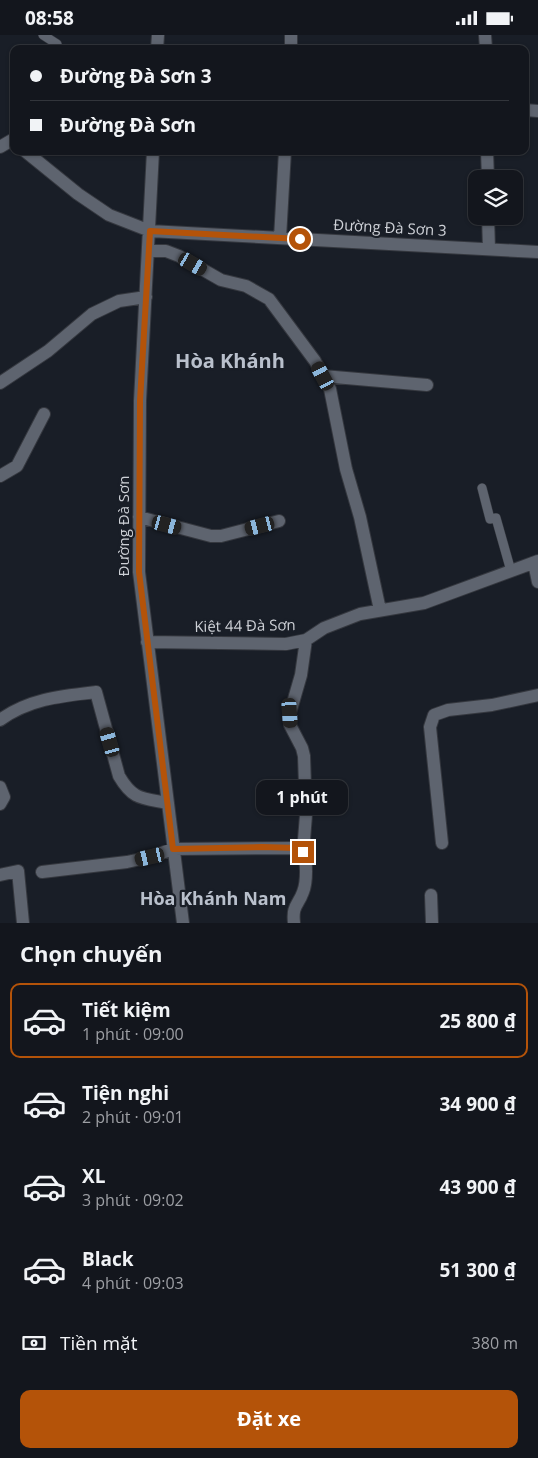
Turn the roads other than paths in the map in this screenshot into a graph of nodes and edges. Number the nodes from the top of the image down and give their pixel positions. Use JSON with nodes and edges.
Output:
{"nodes":[{"id":1,"x":43,"y":35,"type":"edge"},
{"id":2,"x":57,"y":45,"type":"dead end"},
{"id":3,"x":30,"y":155,"type":"edge"},
{"id":4,"x":153,"y":155,"type":"edge"},
{"id":5,"x":285,"y":155,"type":"edge"},
{"id":6,"x":487,"y":155,"type":"edge"},
{"id":7,"x":488,"y":170,"type":"edge"},
{"id":8,"x":488,"y":225,"type":"edge"},
{"id":9,"x":150,"y":231,"type":"junction"},
{"id":10,"x":280,"y":238,"type":"junction"},
{"id":11,"x":489,"y":249,"type":"junction"},
{"id":12,"x":148,"y":251,"type":"junction"},
{"id":13,"x":538,"y":251,"type":"edge"},
{"id":14,"x":146,"y":297,"type":"junction"},
{"id":15,"x":323,"y":376,"type":"junction"},
{"id":16,"x":0,"y":383,"type":"edge"},
{"id":17,"x":427,"y":385,"type":"dead end"},
{"id":18,"x":44,"y":414,"type":"dead end"},
{"id":19,"x":0,"y":476,"type":"edge"},
{"id":20,"x":482,"y":488,"type":"dead end"},
{"id":21,"x":139,"y":517,"type":"junction"},
{"id":22,"x":279,"y":521,"type":"dead end"},
{"id":23,"x":536,"y":562,"type":"edge"},
{"id":24,"x":511,"y":571,"type":"junction"},
{"id":25,"x":538,"y":582,"type":"edge"},
{"id":26,"x":380,"y":610,"type":"junction"},
{"id":27,"x":306,"y":640,"type":"junction"},
{"id":28,"x":148,"y":642,"type":"junction"},
{"id":29,"x":538,"y":695,"type":"edge"},
{"id":30,"x":0,"y":720,"type":"edge"},
{"id":31,"x":0,"y":787,"type":"edge"},
{"id":32,"x":167,"y":803,"type":"junction"},
{"id":33,"x":0,"y":804,"type":"edge"},
{"id":34,"x":442,"y":843,"type":"dead end"},
{"id":35,"x":173,"y":849,"type":"junction"},
{"id":36,"x":303,"y":852,"type":"junction"},
{"id":37,"x":42,"y":872,"type":"dead end"},
{"id":38,"x":0,"y":875,"type":"edge"},
{"id":39,"x":430,"y":895,"type":"dead end"},
{"id":40,"x":23,"y":923,"type":"edge"},
{"id":41,"x":182,"y":923,"type":"edge"},
{"id":42,"x":294,"y":923,"type":"edge"},
{"id":43,"x":432,"y":923,"type":"edge"}],
"edges":[{"from":1,"to":2,"type":"lane"},
{"from":3,"to":9,"type":"street"},
{"from":4,"to":9,"type":"street","name":"Đường Đà Sơn"},
{"from":5,"to":10,"type":"street"},
{"from":6,"to":7,"type":"street"},
{"from":8,"to":11,"type":"street"},
{"from":9,"to":10,"type":"street","name":"Đường Đà Sơn 3"},
{"from":9,"to":12,"type":"street","name":"Đường Đà Sơn"},
{"from":10,"to":11,"type":"street","name":"Đường Đà Sơn 3"},
{"from":11,"to":13,"type":"street","name":"Đường Đà Sơn 3"},
{"from":12,"to":14,"type":"street","name":"Đường Đà Sơn"},
{"from":12,"to":15,"type":"street"},
{"from":14,"to":16,"type":"street"},
{"from":14,"to":21,"type":"street","name":"Đường Đà Sơn"},
{"from":15,"to":17,"type":"street"},
{"from":15,"to":26,"type":"street"},
{"from":18,"to":19,"type":"street"},
{"from":20,"to":24,"type":"lane"},
{"from":21,"to":22,"type":"street"},
{"from":21,"to":28,"type":"street","name":"Đường Đà Sơn"},
{"from":23,"to":24,"type":"street","name":"Kiệt 44 Đà Sơn"},
{"from":23,"to":25,"type":"street"},
{"from":24,"to":26,"type":"street","name":"Kiệt 44 Đà Sơn"},
{"from":26,"to":27,"type":"street","name":"Kiệt 44 Đà Sơn"},
{"from":27,"to":28,"type":"street","name":"Kiệt 44 Đà Sơn"},
{"from":27,"to":36,"type":"street"},
{"from":28,"to":32,"type":"street","name":"Đường Đà Sơn"},
{"from":29,"to":34,"type":"street"},
{"from":30,"to":32,"type":"street"},
{"from":31,"to":33,"type":"street"},
{"from":32,"to":35,"type":"street","name":"Đường Đà Sơn"},
{"from":35,"to":36,"type":"street"},
{"from":35,"to":37,"type":"street"},
{"from":35,"to":41,"type":"street","name":"Đường Đà Sơn"},
{"from":36,"to":42,"type":"street"},
{"from":38,"to":40,"type":"street"},
{"from":39,"to":43,"type":"street"}]}
